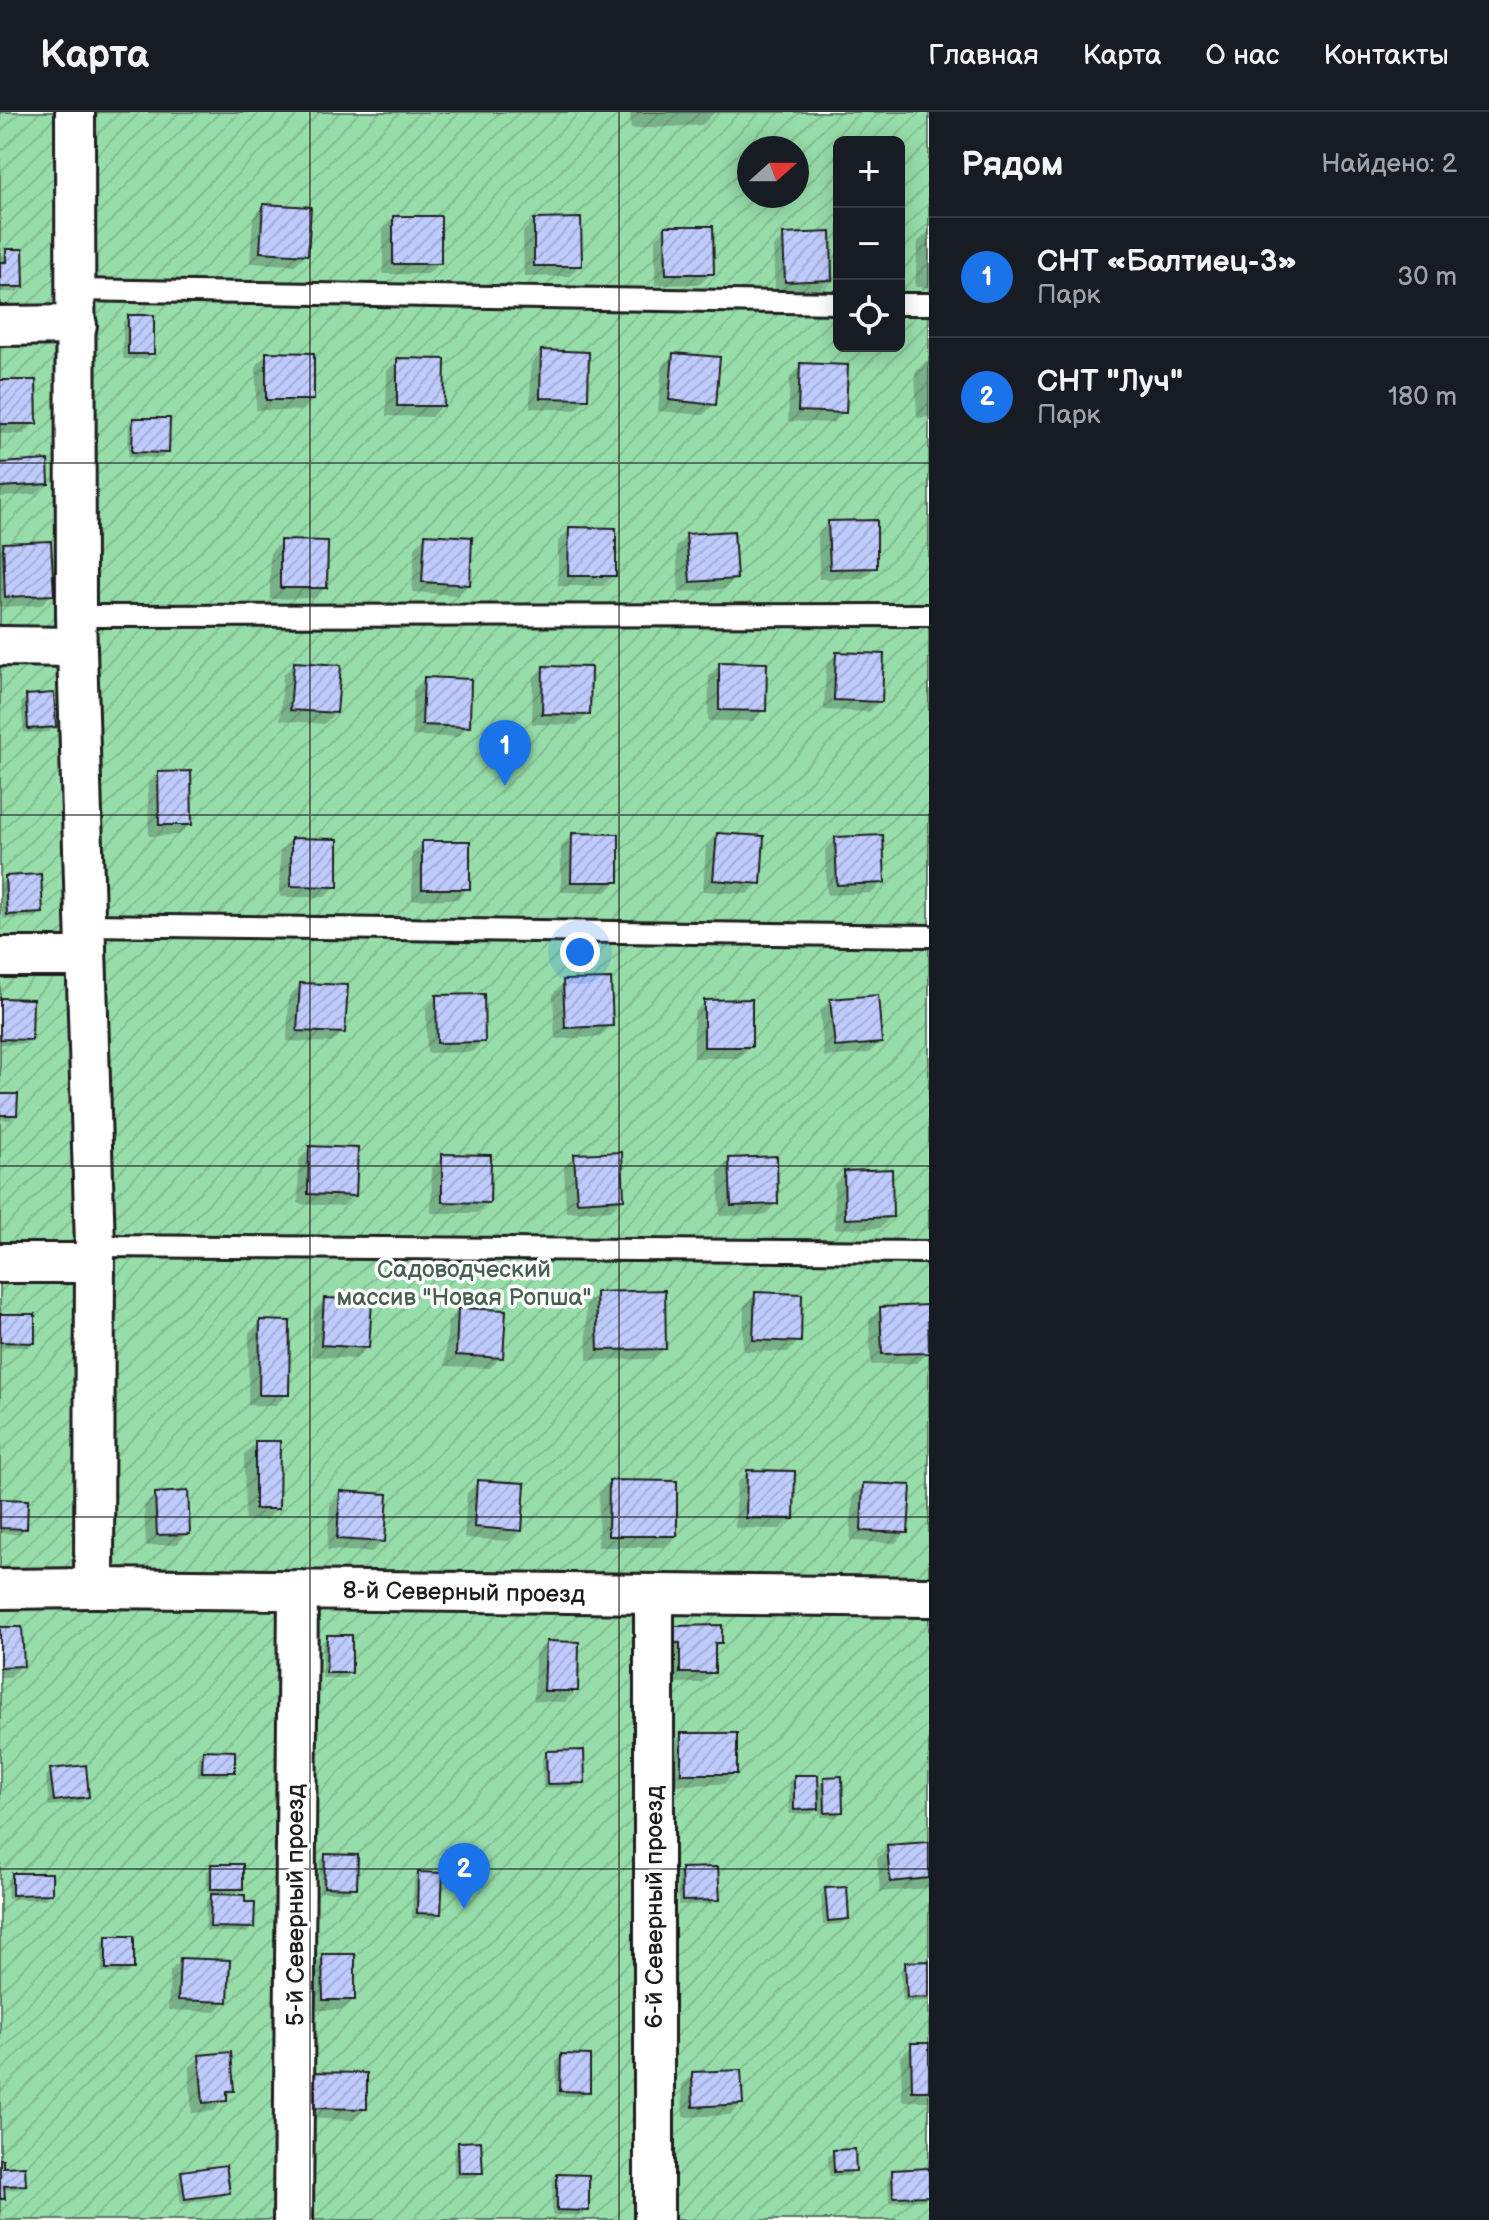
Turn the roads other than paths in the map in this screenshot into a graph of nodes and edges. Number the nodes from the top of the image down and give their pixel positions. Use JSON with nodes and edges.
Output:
{"nodes":[{"id":1,"x":75,"y":112,"type":"edge"},
{"id":2,"x":833,"y":303,"type":"edge"},
{"id":3,"x":905,"y":304,"type":"edge"},
{"id":4,"x":929,"y":304,"type":"edge"},
{"id":5,"x":77,"y":308,"type":"junction"},
{"id":6,"x":0,"y":326,"type":"edge"},
{"id":7,"x":929,"y":615,"type":"edge"},
{"id":8,"x":77,"y":631,"type":"junction"},
{"id":9,"x":0,"y":646,"type":"edge"},
{"id":10,"x":929,"y":936,"type":"edge"},
{"id":11,"x":85,"y":941,"type":"junction"},
{"id":12,"x":0,"y":957,"type":"edge"},
{"id":13,"x":929,"y":1252,"type":"edge"},
{"id":14,"x":95,"y":1255,"type":"junction"},
{"id":15,"x":0,"y":1263,"type":"edge"},
{"id":16,"x":94,"y":1588,"type":"junction"},
{"id":17,"x":0,"y":1589,"type":"edge"},
{"id":18,"x":298,"y":1590,"type":"junction"},
{"id":19,"x":654,"y":1594,"type":"junction"},
{"id":20,"x":929,"y":1597,"type":"edge"},
{"id":21,"x":293,"y":2220,"type":"edge"},
{"id":22,"x":654,"y":2220,"type":"edge"}],
"edges":[{"from":1,"to":5,"type":"street"},
{"from":2,"to":5,"type":"lane"},
{"from":3,"to":4,"type":"lane"},
{"from":5,"to":6,"type":"street"},
{"from":5,"to":8,"type":"street"},
{"from":7,"to":8,"type":"lane"},
{"from":8,"to":9,"type":"street"},
{"from":8,"to":11,"type":"street"},
{"from":10,"to":11,"type":"lane"},
{"from":11,"to":12,"type":"street"},
{"from":11,"to":14,"type":"street"},
{"from":13,"to":14,"type":"lane"},
{"from":14,"to":15,"type":"street"},
{"from":14,"to":16,"type":"street"},
{"from":16,"to":17,"type":"street","name":"8-й Северный проезд"},
{"from":16,"to":18,"type":"street","name":"8-й Северный проезд"},
{"from":18,"to":19,"type":"street","name":"8-й Северный проезд"},
{"from":18,"to":21,"type":"street","name":"5-й Северный проезд"},
{"from":19,"to":20,"type":"street","name":"8-й Северный проезд"},
{"from":19,"to":22,"type":"street","name":"6-й Северный проезд"}]}
